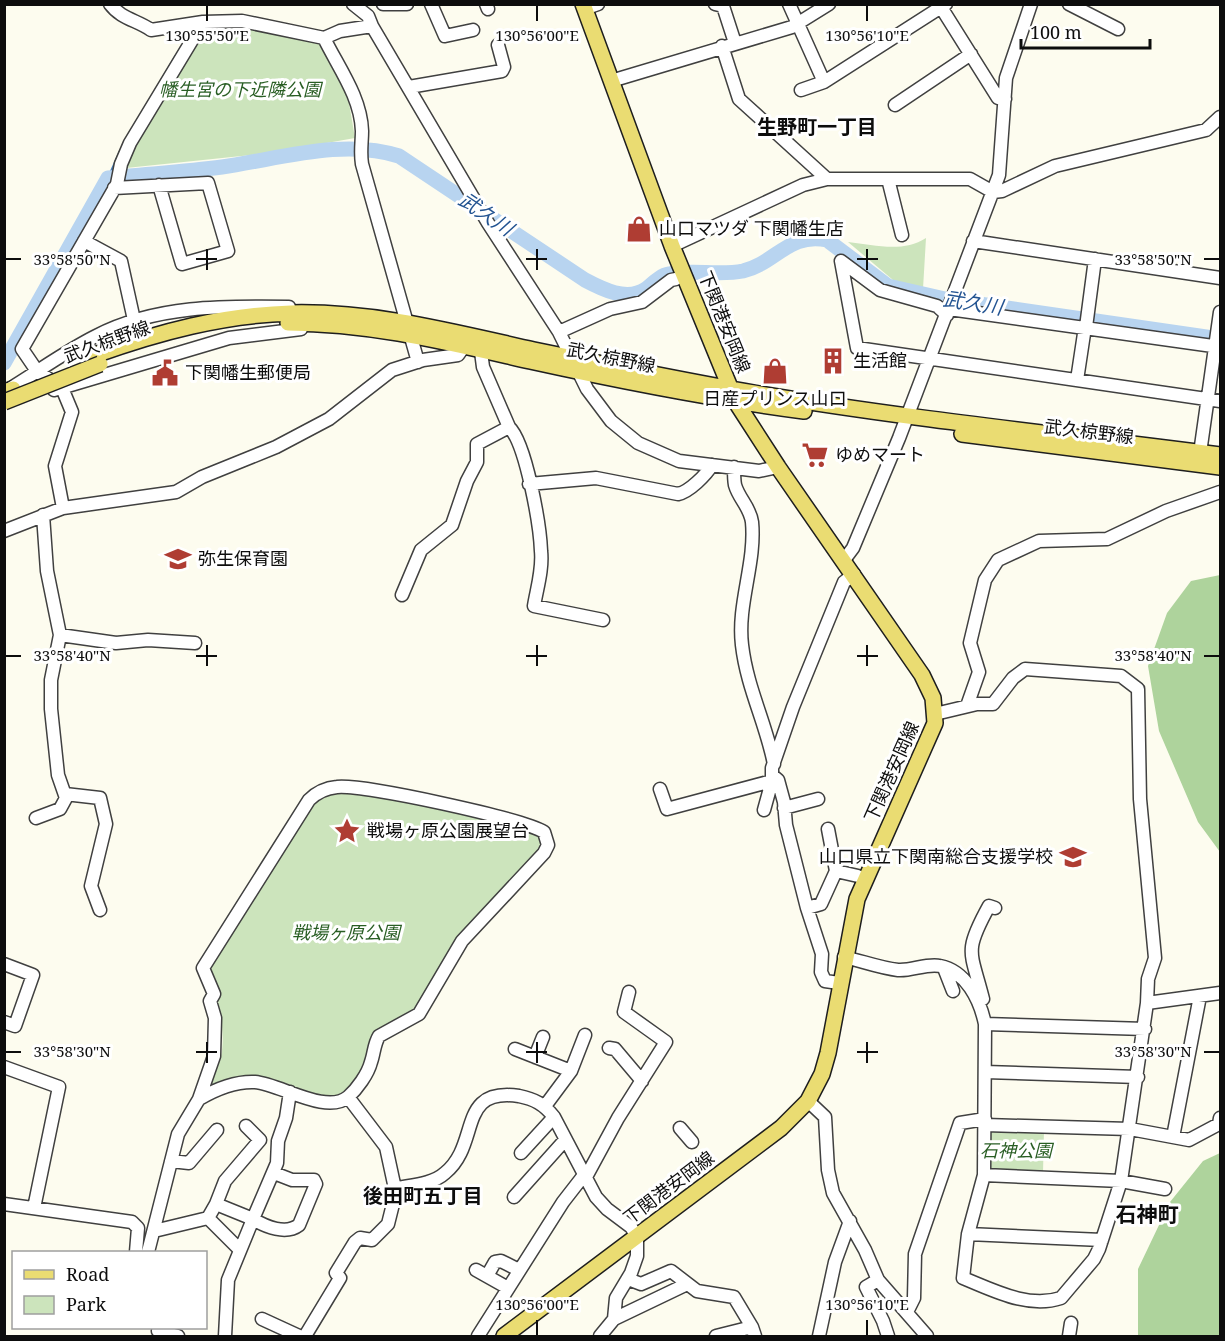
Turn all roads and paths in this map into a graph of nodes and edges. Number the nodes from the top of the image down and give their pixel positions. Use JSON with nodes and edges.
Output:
{"nodes":[{"id":1,"x":110,"y":4,"type":"edge"},
{"id":2,"x":353,"y":4,"type":"edge"},
{"id":3,"x":377,"y":4,"type":"edge"},
{"id":4,"x":383,"y":4,"type":"edge"},
{"id":5,"x":407,"y":4,"type":"edge"},
{"id":6,"x":430,"y":4,"type":"edge"},
{"id":7,"x":715,"y":4,"type":"edge"},
{"id":8,"x":789,"y":4,"type":"edge"},
{"id":9,"x":829,"y":4,"type":"edge"},
{"id":10,"x":1031,"y":4,"type":"edge"},
{"id":11,"x":1069,"y":4,"type":"edge"},
{"id":12,"x":588,"y":6,"type":"edge"},
{"id":13,"x":942,"y":6,"type":"edge"},
{"id":14,"x":370,"y":21,"type":"junction"},
{"id":15,"x":203,"y":22,"type":"junction"},
{"id":16,"x":798,"y":24,"type":"junction"},
{"id":17,"x":1118,"y":29,"type":"dead end"},
{"id":18,"x":473,"y":30,"type":"dead end"},
{"id":19,"x":324,"y":38,"type":"junction"},
{"id":20,"x":728,"y":44,"type":"junction"},
{"id":21,"x":498,"y":45,"type":"dead end"},
{"id":22,"x":971,"y":54,"type":"junction"},
{"id":23,"x":611,"y":81,"type":"junction"},
{"id":24,"x":824,"y":82,"type":"junction"},
{"id":25,"x":409,"y":87,"type":"junction"},
{"id":26,"x":801,"y":90,"type":"dead end"},
{"id":27,"x":1005,"y":99,"type":"junction"},
{"id":28,"x":895,"y":105,"type":"dead end"},
{"id":29,"x":1221,"y":117,"type":"edge"},
{"id":30,"x":827,"y":179,"type":"junction"},
{"id":31,"x":888,"y":179,"type":"junction"},
{"id":32,"x":159,"y":185,"type":"junction"},
{"id":33,"x":115,"y":186,"type":"junction"},
{"id":34,"x":993,"y":192,"type":"junction"},
{"id":35,"x":902,"y":235,"type":"dead end"},
{"id":36,"x":84,"y":241,"type":"junction"},
{"id":37,"x":973,"y":241,"type":"junction"},
{"id":38,"x":672,"y":246,"type":"junction"},
{"id":39,"x":1095,"y":259,"type":"junction"},
{"id":40,"x":681,"y":275,"type":"junction"},
{"id":41,"x":1221,"y":278,"type":"edge"},
{"id":42,"x":948,"y":310,"type":"junction"},
{"id":43,"x":1221,"y":312,"type":"edge"},
{"id":44,"x":134,"y":320,"type":"junction"},
{"id":45,"x":1086,"y":326,"type":"junction"},
{"id":46,"x":409,"y":328,"type":"junction"},
{"id":47,"x":559,"y":332,"type":"junction"},
{"id":48,"x":474,"y":342,"type":"junction"},
{"id":49,"x":1217,"y":342,"type":"edge"},
{"id":50,"x":928,"y":358,"type":"junction"},
{"id":51,"x":418,"y":362,"type":"junction"},
{"id":52,"x":574,"y":363,"type":"junction"},
{"id":53,"x":37,"y":371,"type":"junction"},
{"id":54,"x":1077,"y":380,"type":"junction"},
{"id":55,"x":62,"y":388,"type":"junction"},
{"id":56,"x":733,"y":395,"type":"junction"},
{"id":57,"x":7,"y":396,"type":"edge"},
{"id":58,"x":1207,"y":399,"type":"junction"},
{"id":59,"x":1221,"y":401,"type":"edge"},
{"id":60,"x":905,"y":421,"type":"junction"},
{"id":61,"x":509,"y":427,"type":"junction"},
{"id":62,"x":1221,"y":455,"type":"edge"},
{"id":63,"x":1199,"y":458,"type":"junction"},
{"id":64,"x":712,"y":465,"type":"junction"},
{"id":65,"x":734,"y":467,"type":"junction"},
{"id":66,"x":778,"y":467,"type":"junction"},
{"id":67,"x":1221,"y":467,"type":"edge"},
{"id":68,"x":529,"y":484,"type":"junction"},
{"id":69,"x":1221,"y":492,"type":"edge"},
{"id":70,"x":63,"y":508,"type":"junction"},
{"id":71,"x":43,"y":515,"type":"junction"},
{"id":72,"x":4,"y":531,"type":"edge"},
{"id":73,"x":844,"y":560,"type":"junction"},
{"id":74,"x":854,"y":574,"type":"junction"},
{"id":75,"x":402,"y":595,"type":"dead end"},
{"id":76,"x":603,"y":620,"type":"dead end"},
{"id":77,"x":60,"y":635,"type":"junction"},
{"id":78,"x":195,"y":643,"type":"dead end"},
{"id":79,"x":967,"y":706,"type":"junction"},
{"id":80,"x":935,"y":714,"type":"junction"},
{"id":81,"x":773,"y":773,"type":"junction"},
{"id":82,"x":660,"y":789,"type":"dead end"},
{"id":83,"x":65,"y":794,"type":"junction"},
{"id":84,"x":818,"y":799,"type":"dead end"},
{"id":85,"x":784,"y":808,"type":"junction"},
{"id":86,"x":764,"y":810,"type":"dead end"},
{"id":87,"x":36,"y":818,"type":"dead end"},
{"id":88,"x":828,"y":829,"type":"dead end"},
{"id":89,"x":837,"y":871,"type":"junction"},
{"id":90,"x":858,"y":876,"type":"dead end"},
{"id":91,"x":807,"y":908,"type":"junction"},
{"id":92,"x":995,"y":908,"type":"dead end"},
{"id":93,"x":100,"y":910,"type":"dead end"},
{"id":94,"x":844,"y":957,"type":"junction"},
{"id":95,"x":4,"y":964,"type":"edge"},
{"id":96,"x":944,"y":968,"type":"junction"},
{"id":97,"x":839,"y":983,"type":"junction"},
{"id":98,"x":629,"y":992,"type":"dead end"},
{"id":99,"x":953,"y":992,"type":"dead end"},
{"id":100,"x":1221,"y":993,"type":"edge"},
{"id":101,"x":1200,"y":996,"type":"junction"},
{"id":102,"x":1147,"y":1003,"type":"junction"},
{"id":103,"x":982,"y":1009,"type":"junction"},
{"id":104,"x":4,"y":1022,"type":"edge"},
{"id":105,"x":985,"y":1024,"type":"junction"},
{"id":106,"x":1145,"y":1029,"type":"junction"},
{"id":107,"x":585,"y":1035,"type":"dead end"},
{"id":108,"x":543,"y":1037,"type":"dead end"},
{"id":109,"x":609,"y":1048,"type":"dead end"},
{"id":110,"x":514,"y":1049,"type":"dead end"},
{"id":111,"x":534,"y":1057,"type":"junction"},
{"id":112,"x":4,"y":1066,"type":"edge"},
{"id":113,"x":571,"y":1071,"type":"junction"},
{"id":114,"x":985,"y":1072,"type":"junction"},
{"id":115,"x":1138,"y":1077,"type":"junction"},
{"id":116,"x":642,"y":1081,"type":"junction"},
{"id":117,"x":290,"y":1092,"type":"junction"},
{"id":118,"x":348,"y":1097,"type":"junction"},
{"id":119,"x":199,"y":1099,"type":"junction"},
{"id":120,"x":808,"y":1101,"type":"junction"},
{"id":121,"x":545,"y":1106,"type":"junction"},
{"id":122,"x":554,"y":1117,"type":"junction"},
{"id":123,"x":1221,"y":1118,"type":"edge"},
{"id":124,"x":985,"y":1122,"type":"junction"},
{"id":125,"x":246,"y":1126,"type":"dead end"},
{"id":126,"x":680,"y":1128,"type":"dead end"},
{"id":127,"x":1130,"y":1129,"type":"junction"},
{"id":128,"x":217,"y":1130,"type":"dead end"},
{"id":129,"x":1173,"y":1137,"type":"junction"},
{"id":130,"x":565,"y":1140,"type":"junction"},
{"id":131,"x":692,"y":1142,"type":"dead end"},
{"id":132,"x":521,"y":1153,"type":"dead end"},
{"id":133,"x":171,"y":1161,"type":"junction"},
{"id":134,"x":274,"y":1173,"type":"junction"},
{"id":135,"x":984,"y":1175,"type":"junction"},
{"id":136,"x":585,"y":1176,"type":"junction"},
{"id":137,"x":1121,"y":1181,"type":"junction"},
{"id":138,"x":397,"y":1188,"type":"junction"},
{"id":139,"x":1165,"y":1188,"type":"dead end"},
{"id":140,"x":514,"y":1197,"type":"dead end"},
{"id":141,"x":4,"y":1204,"type":"edge"},
{"id":142,"x":216,"y":1204,"type":"junction"},
{"id":143,"x":34,"y":1209,"type":"junction"},
{"id":144,"x":208,"y":1218,"type":"junction"},
{"id":145,"x":253,"y":1219,"type":"junction"},
{"id":146,"x":850,"y":1221,"type":"junction"},
{"id":147,"x":154,"y":1231,"type":"junction"},
{"id":148,"x":968,"y":1234,"type":"junction"},
{"id":149,"x":637,"y":1237,"type":"junction"},
{"id":150,"x":1102,"y":1240,"type":"junction"},
{"id":151,"x":240,"y":1250,"type":"junction"},
{"id":152,"x":136,"y":1251,"type":"edge"},
{"id":153,"x":148,"y":1251,"type":"edge"},
{"id":154,"x":519,"y":1270,"type":"junction"},
{"id":155,"x":628,"y":1279,"type":"junction"},
{"id":156,"x":878,"y":1280,"type":"junction"},
{"id":157,"x":685,"y":1285,"type":"junction"},
{"id":158,"x":508,"y":1288,"type":"junction"},
{"id":159,"x":907,"y":1311,"type":"junction"},
{"id":160,"x":614,"y":1318,"type":"junction"},
{"id":161,"x":262,"y":1319,"type":"dead end"},
{"id":162,"x":1071,"y":1323,"type":"dead end"},
{"id":163,"x":158,"y":1332,"type":"edge"},
{"id":164,"x":753,"y":1332,"type":"edge"},
{"id":165,"x":178,"y":1336,"type":"edge"},
{"id":166,"x":225,"y":1336,"type":"edge"},
{"id":167,"x":299,"y":1336,"type":"edge"},
{"id":168,"x":305,"y":1336,"type":"edge"},
{"id":169,"x":478,"y":1336,"type":"edge"},
{"id":170,"x":504,"y":1336,"type":"edge"},
{"id":171,"x":600,"y":1336,"type":"edge"},
{"id":172,"x":716,"y":1336,"type":"edge"},
{"id":173,"x":819,"y":1336,"type":"edge"},
{"id":174,"x":888,"y":1336,"type":"edge"},
{"id":175,"x":927,"y":1336,"type":"edge"},
{"id":176,"x":1069,"y":1336,"type":"edge"}],
"edges":[{"from":1,"to":15,"type":"street"},
{"from":2,"to":14,"type":"street"},
{"from":3,"to":14,"type":"street"},
{"from":4,"to":5,"type":"street"},
{"from":6,"to":18,"type":"street"},
{"from":7,"to":20,"type":"street"},
{"from":8,"to":16,"type":"street"},
{"from":9,"to":16,"type":"street"},
{"from":10,"to":27,"type":"street"},
{"from":11,"to":17,"type":"street"},
{"from":12,"to":23,"type":"main road","name":"下関港安岡線"},
{"from":13,"to":22,"type":"street"},
{"from":13,"to":24,"type":"street"},
{"from":14,"to":19,"type":"street"},
{"from":14,"to":25,"type":"street"},
{"from":15,"to":19,"type":"street"},
{"from":15,"to":33,"type":"street"},
{"from":16,"to":20,"type":"street"},
{"from":16,"to":24,"type":"street"},
{"from":19,"to":46,"type":"street"},
{"from":20,"to":23,"type":"street"},
{"from":20,"to":30,"type":"street"},
{"from":21,"to":25,"type":"street"},
{"from":22,"to":27,"type":"street"},
{"from":22,"to":28,"type":"street"},
{"from":23,"to":38,"type":"main road","name":"下関港安岡線"},
{"from":24,"to":26,"type":"street"},
{"from":25,"to":47,"type":"street"},
{"from":27,"to":34,"type":"street"},
{"from":29,"to":34,"type":"street"},
{"from":30,"to":31,"type":"street"},
{"from":30,"to":38,"type":"street"},
{"from":31,"to":34,"type":"street"},
{"from":31,"to":35,"type":"street"},
{"from":32,"to":32,"type":"street"},
{"from":32,"to":33,"type":"street"},
{"from":33,"to":36,"type":"street"},
{"from":34,"to":37,"type":"street"},
{"from":36,"to":44,"type":"street"},
{"from":36,"to":53,"type":"street"},
{"from":37,"to":39,"type":"street"},
{"from":37,"to":42,"type":"street"},
{"from":38,"to":40,"type":"main road","name":"下関港安岡線"},
{"from":39,"to":41,"type":"street"},
{"from":39,"to":45,"type":"street"},
{"from":40,"to":47,"type":"street"},
{"from":40,"to":56,"type":"main road","name":"下関港安岡線"},
{"from":42,"to":45,"type":"street"},
{"from":42,"to":50,"type":"street"},
{"from":42,"to":50,"type":"street"},
{"from":43,"to":49,"type":"street"},
{"from":44,"to":46,"type":"street"},
{"from":44,"to":53,"type":"street"},
{"from":45,"to":49,"type":"street"},
{"from":45,"to":54,"type":"street"},
{"from":46,"to":48,"type":"main road","name":"武久椋野線"},
{"from":46,"to":51,"type":"street"},
{"from":46,"to":55,"type":"street"},
{"from":46,"to":57,"type":"main road","name":"武久椋野線"},
{"from":47,"to":52,"type":"street"},
{"from":48,"to":51,"type":"street"},
{"from":48,"to":52,"type":"main road","name":"武久椋野線"},
{"from":48,"to":61,"type":"street"},
{"from":49,"to":58,"type":"street"},
{"from":50,"to":54,"type":"street"},
{"from":50,"to":60,"type":"street"},
{"from":51,"to":70,"type":"street"},
{"from":52,"to":56,"type":"main road","name":"武久椋野線"},
{"from":52,"to":64,"type":"street"},
{"from":53,"to":55,"type":"street"},
{"from":53,"to":57,"type":"street"},
{"from":54,"to":58,"type":"street"},
{"from":55,"to":57,"type":"street"},
{"from":55,"to":70,"type":"street"},
{"from":56,"to":60,"type":"main road","name":"武久椋野線"},
{"from":56,"to":66,"type":"main road","name":"下関港安岡線"},
{"from":58,"to":59,"type":"street"},
{"from":58,"to":63,"type":"street"},
{"from":60,"to":63,"type":"main road","name":"武久椋野線"},
{"from":60,"to":73,"type":"street"},
{"from":61,"to":68,"type":"street"},
{"from":61,"to":75,"type":"street"},
{"from":62,"to":63,"type":"main road","name":"武久椋野線"},
{"from":63,"to":67,"type":"main road","name":"武久椋野線"},
{"from":64,"to":65,"type":"street"},
{"from":64,"to":68,"type":"street"},
{"from":65,"to":66,"type":"street"},
{"from":65,"to":81,"type":"street"},
{"from":66,"to":73,"type":"main road","name":"下関港安岡線"},
{"from":68,"to":76,"type":"street"},
{"from":69,"to":79,"type":"street"},
{"from":70,"to":71,"type":"street"},
{"from":71,"to":72,"type":"street"},
{"from":71,"to":77,"type":"street"},
{"from":73,"to":74,"type":"main road","name":"下関港安岡線"},
{"from":74,"to":80,"type":"main road","name":"下関港安岡線"},
{"from":74,"to":81,"type":"street"},
{"from":77,"to":78,"type":"street"},
{"from":77,"to":83,"type":"street"},
{"from":79,"to":80,"type":"street"},
{"from":79,"to":102,"type":"street"},
{"from":80,"to":94,"type":"main road","name":"下関港安岡線"},
{"from":81,"to":82,"type":"street"},
{"from":81,"to":85,"type":"street"},
{"from":81,"to":86,"type":"street"},
{"from":83,"to":87,"type":"street"},
{"from":83,"to":93,"type":"street"},
{"from":84,"to":85,"type":"street"},
{"from":85,"to":91,"type":"street"},
{"from":88,"to":89,"type":"street"},
{"from":89,"to":90,"type":"street"},
{"from":89,"to":91,"type":"street"},
{"from":91,"to":97,"type":"street"},
{"from":92,"to":103,"type":"street"},
{"from":94,"to":96,"type":"street"},
{"from":94,"to":97,"type":"main road","name":"下関港安岡線"},
{"from":95,"to":104,"type":"street"},
{"from":96,"to":99,"type":"street"},
{"from":96,"to":103,"type":"street"},
{"from":97,"to":120,"type":"main road","name":"下関港安岡線"},
{"from":98,"to":116,"type":"street"},
{"from":100,"to":101,"type":"street"},
{"from":101,"to":102,"type":"street"},
{"from":101,"to":129,"type":"street"},
{"from":102,"to":106,"type":"street"},
{"from":103,"to":105,"type":"street"},
{"from":105,"to":106,"type":"street"},
{"from":105,"to":114,"type":"street"},
{"from":106,"to":115,"type":"street"},
{"from":107,"to":113,"type":"street"},
{"from":108,"to":111,"type":"street"},
{"from":109,"to":116,"type":"street"},
{"from":110,"to":111,"type":"street"},
{"from":111,"to":113,"type":"street"},
{"from":112,"to":143,"type":"street"},
{"from":113,"to":121,"type":"street"},
{"from":114,"to":115,"type":"street"},
{"from":114,"to":124,"type":"street"},
{"from":115,"to":127,"type":"street"},
{"from":116,"to":136,"type":"street"},
{"from":117,"to":118,"type":"street"},
{"from":117,"to":119,"type":"street"},
{"from":117,"to":134,"type":"street"},
{"from":118,"to":119,"type":"street"},
{"from":118,"to":138,"type":"street"},
{"from":119,"to":133,"type":"street"},
{"from":120,"to":146,"type":"street"},
{"from":120,"to":149,"type":"main road","name":"下関港安岡線"},
{"from":121,"to":122,"type":"street"},
{"from":121,"to":138,"type":"street"},
{"from":122,"to":130,"type":"street"},
{"from":122,"to":132,"type":"street"},
{"from":123,"to":129,"type":"street"},
{"from":124,"to":127,"type":"street"},
{"from":124,"to":135,"type":"street"},
{"from":124,"to":159,"type":"street"},
{"from":125,"to":142,"type":"street"},
{"from":126,"to":131,"type":"street"},
{"from":127,"to":129,"type":"street"},
{"from":127,"to":137,"type":"street"},
{"from":128,"to":133,"type":"street"},
{"from":130,"to":136,"type":"street"},
{"from":130,"to":140,"type":"street"},
{"from":133,"to":147,"type":"street"},
{"from":134,"to":145,"type":"street"},
{"from":134,"to":145,"type":"street"},
{"from":135,"to":137,"type":"street"},
{"from":135,"to":148,"type":"street"},
{"from":136,"to":149,"type":"street"},
{"from":136,"to":154,"type":"street"},
{"from":137,"to":139,"type":"street"},
{"from":137,"to":150,"type":"street"},
{"from":138,"to":168,"type":"street"},
{"from":141,"to":143,"type":"street"},
{"from":142,"to":144,"type":"street"},
{"from":142,"to":145,"type":"street"},
{"from":143,"to":152,"type":"street"},
{"from":144,"to":147,"type":"street"},
{"from":144,"to":151,"type":"street"},
{"from":145,"to":151,"type":"street"},
{"from":146,"to":156,"type":"street"},
{"from":146,"to":173,"type":"street"},
{"from":147,"to":153,"type":"street"},
{"from":148,"to":150,"type":"street"},
{"from":148,"to":150,"type":"street"},
{"from":149,"to":155,"type":"street"},
{"from":149,"to":170,"type":"main road","name":"下関港安岡線"},
{"from":151,"to":166,"type":"street"},
{"from":154,"to":158,"type":"street"},
{"from":154,"to":158,"type":"street"},
{"from":155,"to":157,"type":"street"},
{"from":155,"to":160,"type":"street"},
{"from":156,"to":159,"type":"street"},
{"from":156,"to":174,"type":"street"},
{"from":157,"to":160,"type":"street"},
{"from":157,"to":164,"type":"street"},
{"from":158,"to":169,"type":"street"},
{"from":159,"to":175,"type":"street"},
{"from":160,"to":171,"type":"street"},
{"from":161,"to":167,"type":"street"},
{"from":162,"to":176,"type":"street"},
{"from":163,"to":165,"type":"street"},
{"from":164,"to":172,"type":"street"}]}
